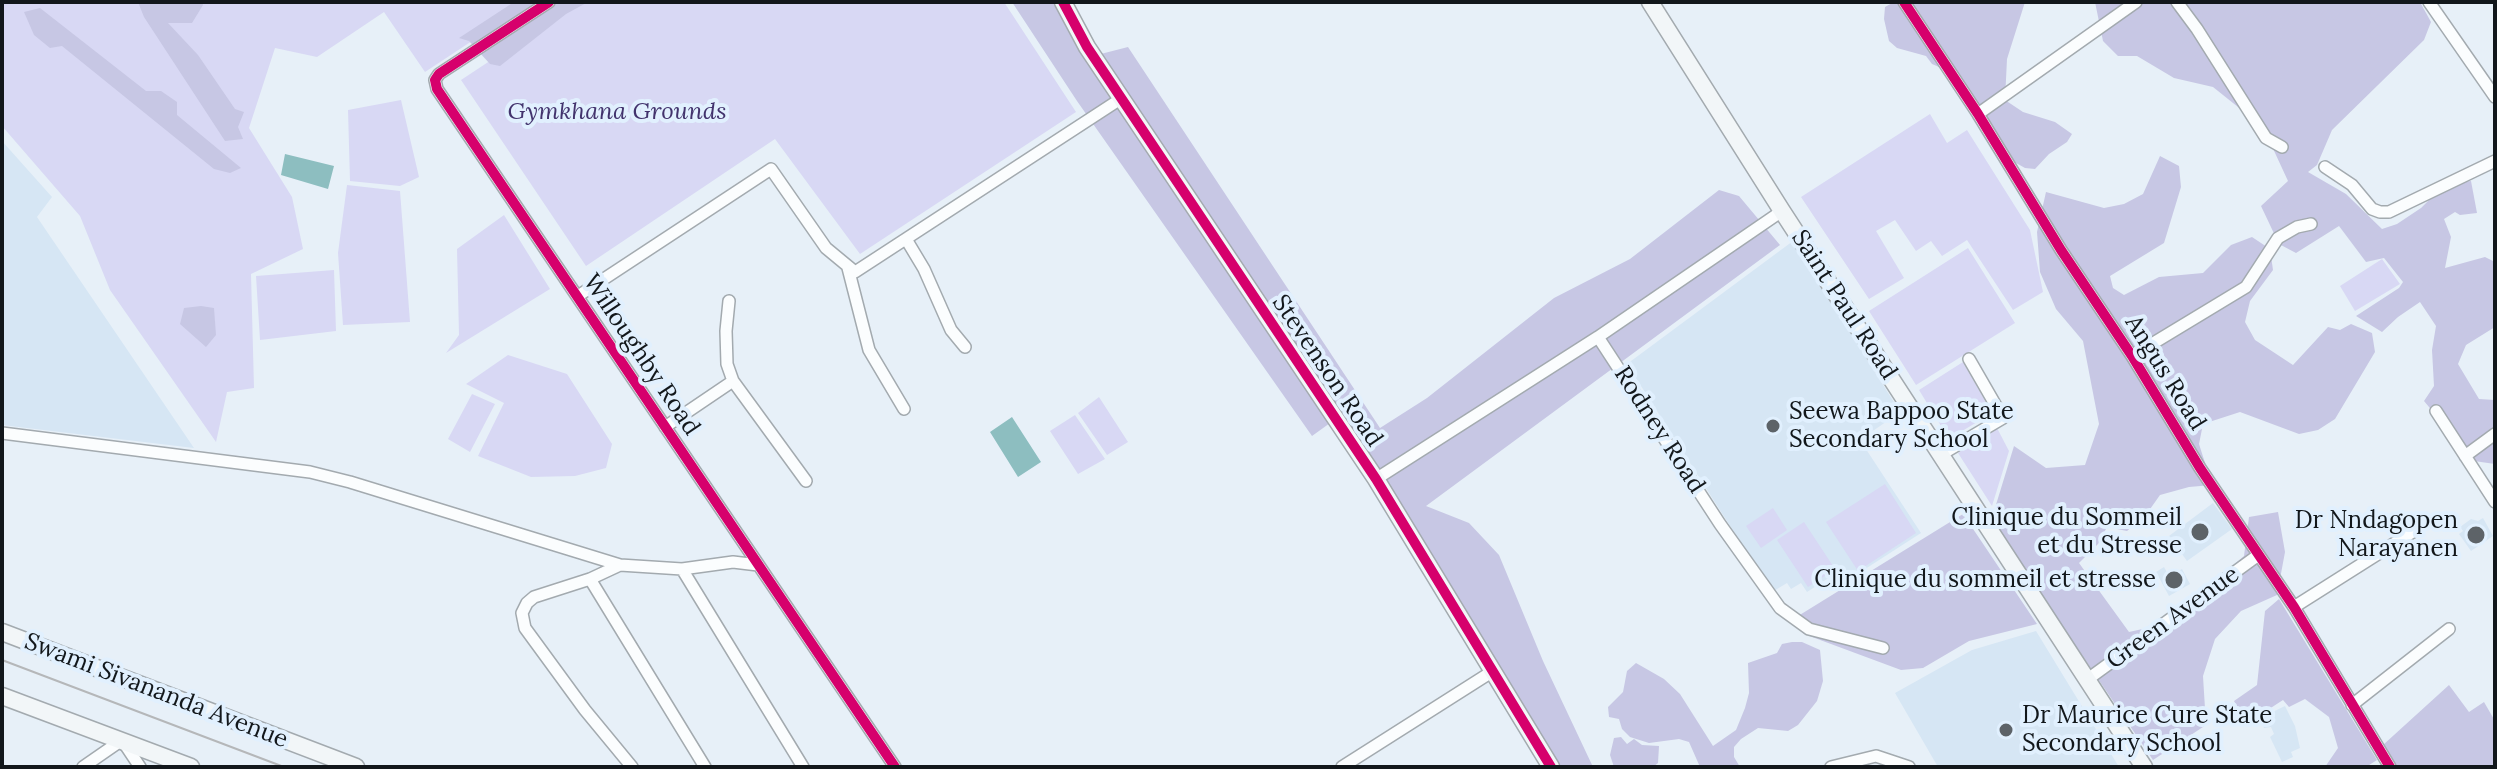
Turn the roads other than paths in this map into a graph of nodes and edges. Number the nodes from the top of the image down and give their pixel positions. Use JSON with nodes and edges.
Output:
{"nodes":[{"id":1,"x":549,"y":2,"type":"edge"},
{"id":2,"x":1063,"y":2,"type":"edge"},
{"id":3,"x":1650,"y":2,"type":"edge"},
{"id":4,"x":1904,"y":2,"type":"edge"},
{"id":5,"x":2136,"y":2,"type":"edge"},
{"id":6,"x":2429,"y":2,"type":"edge"},
{"id":7,"x":2182,"y":3,"type":"edge"},
{"id":8,"x":2495,"y":97,"type":"edge"},
{"id":9,"x":1122,"y":98,"type":"junction"},
{"id":10,"x":1978,"y":114,"type":"junction"},
{"id":11,"x":2282,"y":147,"type":"dead end"},
{"id":12,"x":2495,"y":161,"type":"edge"},
{"id":13,"x":2325,"y":167,"type":"dead end"},
{"id":14,"x":1782,"y":211,"type":"junction"},
{"id":15,"x":2311,"y":224,"type":"dead end"},
{"id":16,"x":906,"y":239,"type":"junction"},
{"id":17,"x":848,"y":268,"type":"junction"},
{"id":18,"x":578,"y":296,"type":"junction"},
{"id":19,"x":729,"y":301,"type":"dead end"},
{"id":20,"x":1598,"y":337,"type":"junction"},
{"id":21,"x":965,"y":347,"type":"dead end"},
{"id":22,"x":2132,"y":356,"type":"junction"},
{"id":23,"x":1969,"y":359,"type":"dead end"},
{"id":24,"x":733,"y":381,"type":"junction"},
{"id":25,"x":904,"y":409,"type":"dead end"},
{"id":26,"x":2436,"y":411,"type":"dead end"},
{"id":27,"x":665,"y":427,"type":"junction"},
{"id":28,"x":2,"y":433,"type":"edge"},
{"id":29,"x":2495,"y":434,"type":"edge"},
{"id":30,"x":1942,"y":454,"type":"junction"},
{"id":31,"x":2465,"y":456,"type":"junction"},
{"id":32,"x":1376,"y":479,"type":"junction"},
{"id":33,"x":806,"y":481,"type":"dead end"},
{"id":34,"x":2495,"y":502,"type":"edge"},
{"id":35,"x":2414,"y":531,"type":"dead end"},
{"id":36,"x":739,"y":539,"type":"junction"},
{"id":37,"x":2257,"y":556,"type":"junction"},
{"id":38,"x":620,"y":565,"type":"junction"},
{"id":39,"x":758,"y":565,"type":"junction"},
{"id":40,"x":707,"y":567,"type":"junction"},
{"id":41,"x":682,"y":569,"type":"junction"},
{"id":42,"x":590,"y":579,"type":"junction"},
{"id":43,"x":2294,"y":607,"type":"junction"},
{"id":44,"x":2449,"y":629,"type":"dead end"},
{"id":45,"x":2,"y":632,"type":"edge"},
{"id":46,"x":1883,"y":648,"type":"dead end"},
{"id":47,"x":1493,"y":671,"type":"junction"},
{"id":48,"x":2088,"y":679,"type":"junction"},
{"id":49,"x":2,"y":696,"type":"edge"},
{"id":50,"x":2352,"y":705,"type":"junction"},
{"id":51,"x":122,"y":740,"type":"junction"},
{"id":52,"x":83,"y":767,"type":"edge"},
{"id":53,"x":140,"y":767,"type":"edge"},
{"id":54,"x":191,"y":767,"type":"edge"},
{"id":55,"x":356,"y":767,"type":"edge"},
{"id":56,"x":632,"y":767,"type":"edge"},
{"id":57,"x":705,"y":767,"type":"edge"},
{"id":58,"x":803,"y":767,"type":"edge"},
{"id":59,"x":895,"y":767,"type":"edge"},
{"id":60,"x":1342,"y":767,"type":"edge"},
{"id":61,"x":1551,"y":767,"type":"edge"},
{"id":62,"x":1831,"y":767,"type":"edge"},
{"id":63,"x":1909,"y":767,"type":"edge"},
{"id":64,"x":2144,"y":767,"type":"edge"},
{"id":65,"x":2390,"y":767,"type":"edge"}],
"edges":[{"from":1,"to":18,"type":"street","name":"Willoughby Road"},
{"from":2,"to":9,"type":"street","name":"Stevenson Road"},
{"from":3,"to":14,"type":"street","name":"Saint Paul Road"},
{"from":4,"to":10,"type":"street","name":"Angus Road"},
{"from":5,"to":10,"type":"street"},
{"from":6,"to":8,"type":"street"},
{"from":7,"to":11,"type":"street"},
{"from":9,"to":16,"type":"street"},
{"from":9,"to":32,"type":"street","name":"Stevenson Road"},
{"from":10,"to":22,"type":"street","name":"Angus Road"},
{"from":12,"to":13,"type":"street"},
{"from":14,"to":20,"type":"street"},
{"from":14,"to":30,"type":"street","name":"Saint Paul Road"},
{"from":15,"to":22,"type":"street"},
{"from":16,"to":17,"type":"street"},
{"from":16,"to":21,"type":"street"},
{"from":17,"to":18,"type":"street"},
{"from":17,"to":25,"type":"street"},
{"from":18,"to":27,"type":"street","name":"Willoughby Road"},
{"from":19,"to":24,"type":"street"},
{"from":20,"to":32,"type":"street"},
{"from":20,"to":46,"type":"street","name":"Rodney Road"},
{"from":22,"to":37,"type":"street","name":"Angus Road"},
{"from":23,"to":30,"type":"street"},
{"from":24,"to":27,"type":"street"},
{"from":24,"to":33,"type":"street"},
{"from":26,"to":31,"type":"street"},
{"from":27,"to":36,"type":"street","name":"Willoughby Road"},
{"from":28,"to":38,"type":"street"},
{"from":29,"to":31,"type":"street"},
{"from":30,"to":48,"type":"street","name":"Saint Paul Road"},
{"from":31,"to":34,"type":"street"},
{"from":32,"to":47,"type":"street","name":"Stevenson Road"},
{"from":35,"to":43,"type":"street"},
{"from":36,"to":39,"type":"street","name":"Willoughby Road"},
{"from":36,"to":40,"type":"street"},
{"from":37,"to":43,"type":"street","name":"Angus Road"},
{"from":37,"to":48,"type":"street","name":"Green Avenue"},
{"from":38,"to":41,"type":"street"},
{"from":38,"to":42,"type":"street"},
{"from":39,"to":40,"type":"street"},
{"from":39,"to":59,"type":"street","name":"Willoughby Road"},
{"from":40,"to":41,"type":"street"},
{"from":41,"to":58,"type":"street"},
{"from":42,"to":56,"type":"street"},
{"from":42,"to":57,"type":"street"},
{"from":43,"to":50,"type":"street","name":"Angus Road"},
{"from":44,"to":50,"type":"street"},
{"from":45,"to":55,"type":"street","name":"Swami Sivananda Avenue"},
{"from":47,"to":60,"type":"street"},
{"from":47,"to":61,"type":"street","name":"Stevenson Road"},
{"from":48,"to":64,"type":"street","name":"Saint Paul Road"},
{"from":49,"to":51,"type":"street"},
{"from":50,"to":65,"type":"street","name":"Angus Road"},
{"from":51,"to":52,"type":"street"},
{"from":51,"to":53,"type":"street"},
{"from":51,"to":54,"type":"street"},
{"from":62,"to":63,"type":"street"}]}
